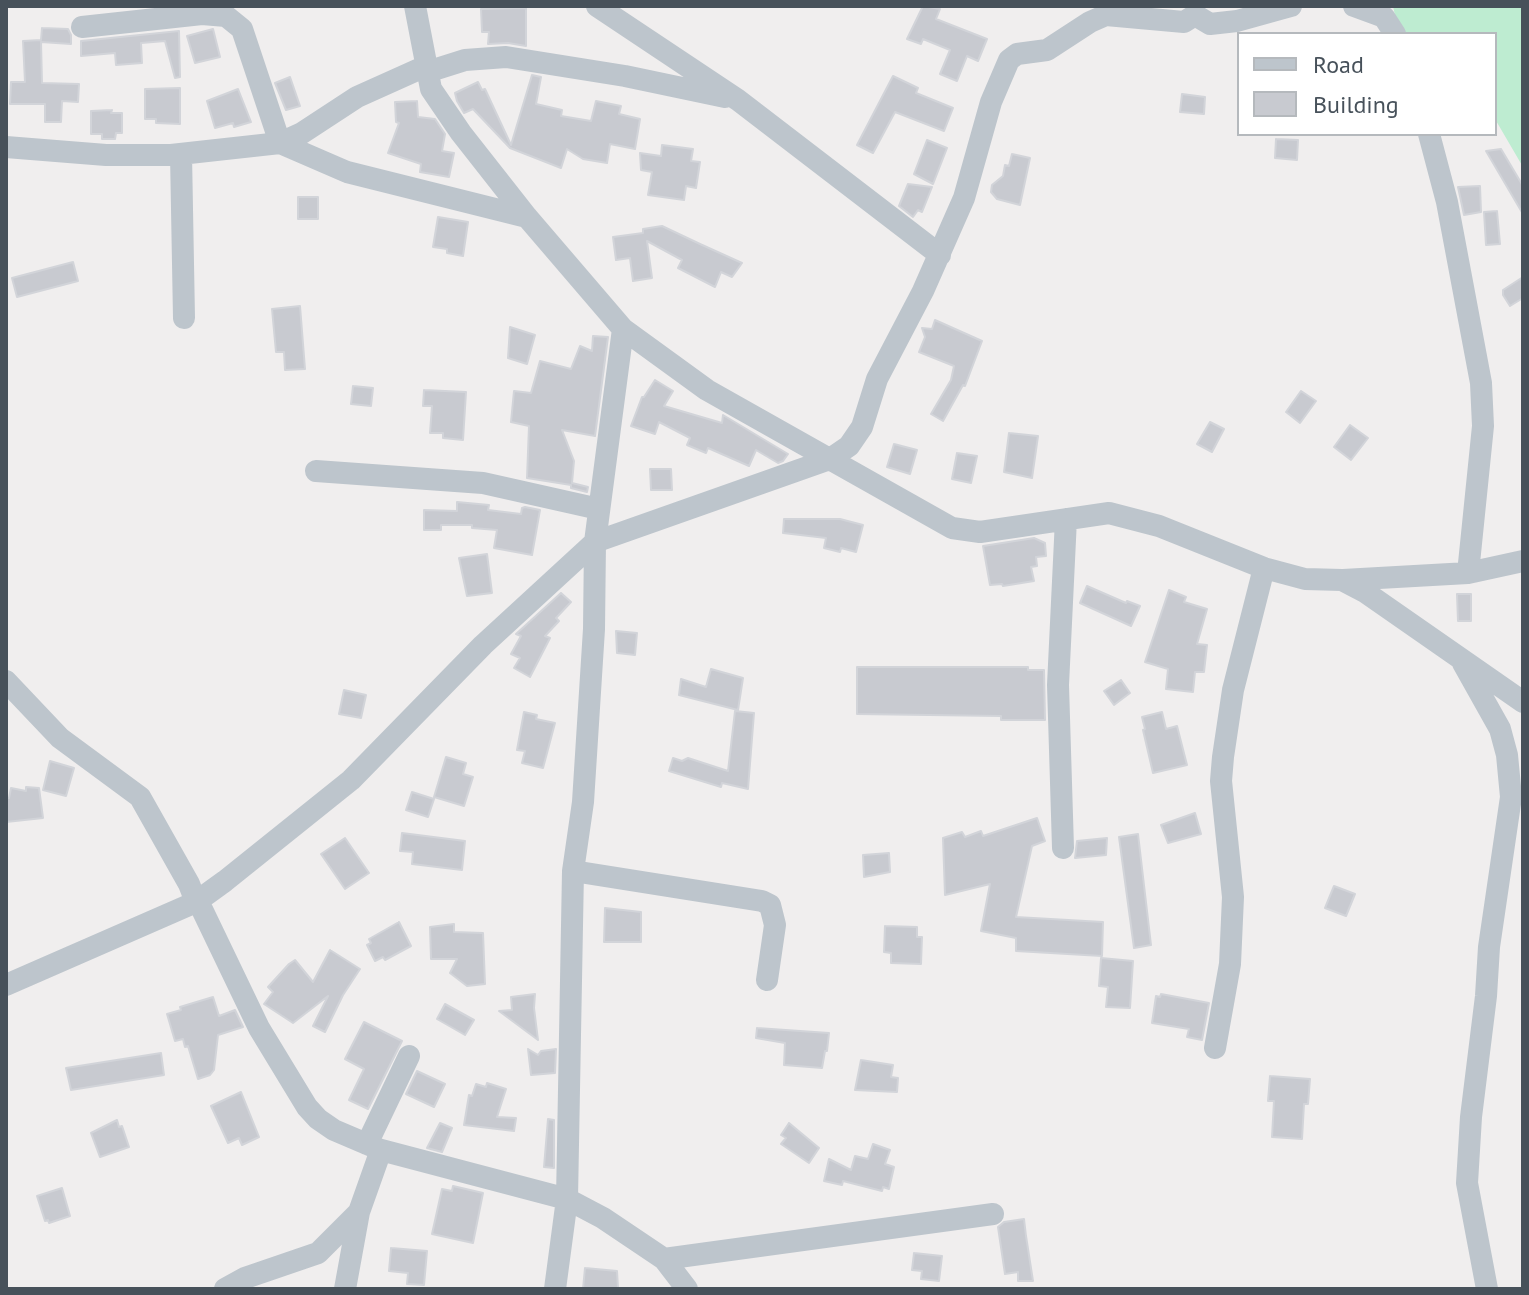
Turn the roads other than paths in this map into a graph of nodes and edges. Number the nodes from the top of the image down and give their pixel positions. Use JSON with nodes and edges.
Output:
{"nodes":[{"id":1,"x":415,"y":6,"type":"edge"},
{"id":2,"x":597,"y":6,"type":"edge"},
{"id":3,"x":1291,"y":6,"type":"edge"},
{"id":4,"x":1354,"y":6,"type":"edge"},
{"id":5,"x":1195,"y":11,"type":"edge"},
{"id":6,"x":1388,"y":19,"type":"edge"},
{"id":7,"x":82,"y":27,"type":"dead end"},
{"id":8,"x":427,"y":69,"type":"junction"},
{"id":9,"x":738,"y":100,"type":"junction"},
{"id":10,"x":1430,"y":136,"type":"edge"},
{"id":11,"x":280,"y":143,"type":"junction"},
{"id":12,"x":6,"y":147,"type":"edge"},
{"id":13,"x":181,"y":154,"type":"junction"},
{"id":14,"x":527,"y":217,"type":"junction"},
{"id":15,"x":940,"y":255,"type":"junction"},
{"id":16,"x":184,"y":318,"type":"dead end"},
{"id":17,"x":622,"y":328,"type":"junction"},
{"id":18,"x":830,"y":459,"type":"junction"},
{"id":19,"x":316,"y":471,"type":"dead end"},
{"id":20,"x":599,"y":509,"type":"junction"},
{"id":21,"x":1066,"y":519,"type":"junction"},
{"id":22,"x":595,"y":542,"type":"junction"},
{"id":23,"x":1523,"y":561,"type":"edge"},
{"id":24,"x":1264,"y":568,"type":"junction"},
{"id":25,"x":1468,"y":573,"type":"junction"},
{"id":26,"x":1342,"y":580,"type":"junction"},
{"id":27,"x":1459,"y":655,"type":"junction"},
{"id":28,"x":6,"y":681,"type":"edge"},
{"id":29,"x":1523,"y":702,"type":"edge"},
{"id":30,"x":1063,"y":848,"type":"dead end"},
{"id":31,"x":573,"y":871,"type":"junction"},
{"id":32,"x":197,"y":901,"type":"junction"},
{"id":33,"x":767,"y":980,"type":"dead end"},
{"id":34,"x":6,"y":985,"type":"edge"},
{"id":35,"x":1215,"y":1048,"type":"dead end"},
{"id":36,"x":409,"y":1056,"type":"dead end"},
{"id":37,"x":374,"y":1147,"type":"junction"},
{"id":38,"x":567,"y":1199,"type":"junction"},
{"id":39,"x":359,"y":1212,"type":"junction"},
{"id":40,"x":993,"y":1214,"type":"dead end"},
{"id":41,"x":664,"y":1259,"type":"junction"},
{"id":42,"x":225,"y":1289,"type":"edge"},
{"id":43,"x":345,"y":1289,"type":"edge"},
{"id":44,"x":555,"y":1289,"type":"edge"},
{"id":45,"x":687,"y":1289,"type":"edge"},
{"id":46,"x":1487,"y":1289,"type":"edge"}],
"edges":[{"from":1,"to":8,"type":"street"},
{"from":2,"to":9,"type":"street"},
{"from":3,"to":5,"type":"street"},
{"from":4,"to":6,"type":"street"},
{"from":5,"to":15,"type":"street"},
{"from":7,"to":11,"type":"street"},
{"from":8,"to":9,"type":"street"},
{"from":8,"to":11,"type":"street"},
{"from":8,"to":14,"type":"street"},
{"from":9,"to":15,"type":"street"},
{"from":10,"to":25,"type":"street"},
{"from":11,"to":13,"type":"street"},
{"from":11,"to":14,"type":"street"},
{"from":12,"to":13,"type":"street"},
{"from":13,"to":16,"type":"street"},
{"from":14,"to":17,"type":"street"},
{"from":15,"to":18,"type":"street"},
{"from":17,"to":18,"type":"street"},
{"from":17,"to":20,"type":"street"},
{"from":17,"to":22,"type":"street"},
{"from":18,"to":21,"type":"street"},
{"from":18,"to":22,"type":"street"},
{"from":19,"to":20,"type":"street"},
{"from":20,"to":22,"type":"street"},
{"from":21,"to":24,"type":"street"},
{"from":21,"to":30,"type":"street"},
{"from":22,"to":31,"type":"street"},
{"from":22,"to":32,"type":"street"},
{"from":23,"to":25,"type":"street"},
{"from":24,"to":26,"type":"street"},
{"from":24,"to":35,"type":"street"},
{"from":25,"to":26,"type":"street"},
{"from":26,"to":27,"type":"street"},
{"from":27,"to":29,"type":"street"},
{"from":27,"to":46,"type":"street"},
{"from":28,"to":32,"type":"street"},
{"from":31,"to":33,"type":"street"},
{"from":31,"to":38,"type":"street"},
{"from":32,"to":34,"type":"street"},
{"from":32,"to":37,"type":"street"},
{"from":36,"to":37,"type":"street"},
{"from":37,"to":38,"type":"street"},
{"from":37,"to":39,"type":"street"},
{"from":38,"to":41,"type":"street"},
{"from":38,"to":44,"type":"street"},
{"from":39,"to":42,"type":"street"},
{"from":39,"to":43,"type":"street"},
{"from":40,"to":41,"type":"street"},
{"from":41,"to":45,"type":"street"}]}
